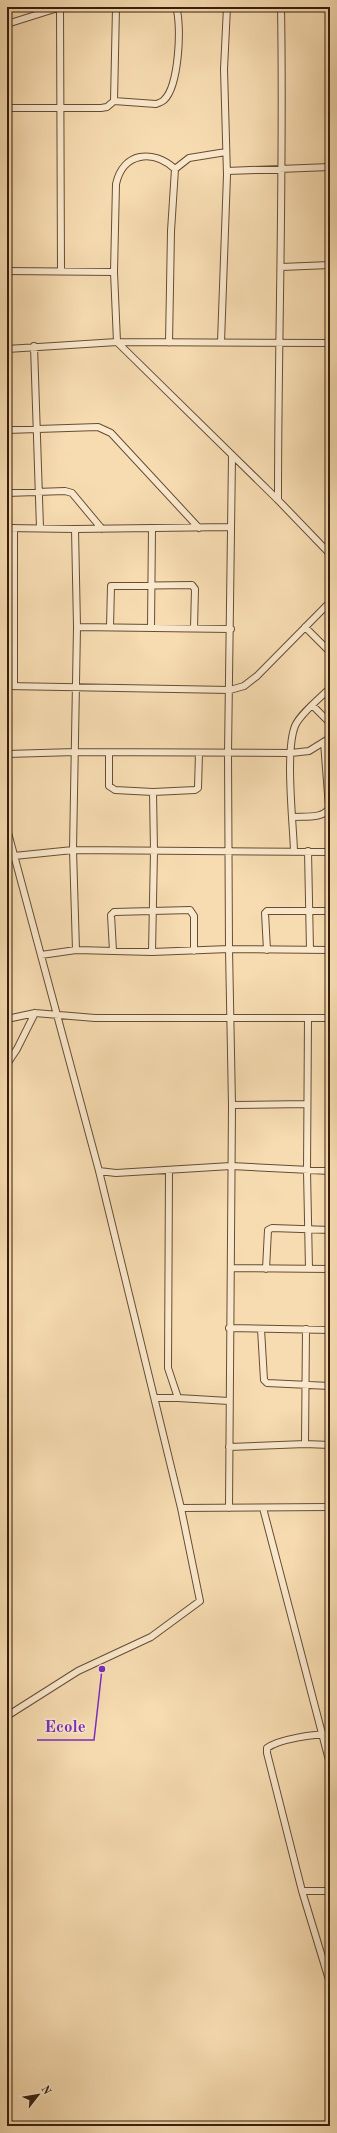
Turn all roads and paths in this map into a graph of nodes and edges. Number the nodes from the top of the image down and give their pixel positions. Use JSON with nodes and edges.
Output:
{"nodes":[{"id":1,"x":61,"y":7,"type":"edge"},
{"id":2,"x":116,"y":7,"type":"edge"},
{"id":3,"x":176,"y":7,"type":"edge"},
{"id":4,"x":227,"y":7,"type":"edge"},
{"id":5,"x":281,"y":7,"type":"edge"},
{"id":6,"x":7,"y":24,"type":"edge"},
{"id":7,"x":7,"y":96,"type":"edge"},
{"id":8,"x":114,"y":101,"type":"junction"},
{"id":9,"x":61,"y":107,"type":"junction"},
{"id":10,"x":7,"y":108,"type":"edge"},
{"id":11,"x":7,"y":133,"type":"edge"},
{"id":12,"x":226,"y":152,"type":"junction"},
{"id":13,"x":330,"y":167,"type":"edge"},
{"id":14,"x":175,"y":169,"type":"junction"},
{"id":15,"x":282,"y":170,"type":"junction"},
{"id":16,"x":226,"y":171,"type":"junction"},
{"id":17,"x":330,"y":265,"type":"edge"},
{"id":18,"x":281,"y":267,"type":"junction"},
{"id":19,"x":7,"y":271,"type":"edge"},
{"id":20,"x":61,"y":271,"type":"junction"},
{"id":21,"x":114,"y":272,"type":"junction"},
{"id":22,"x":117,"y":342,"type":"junction"},
{"id":23,"x":221,"y":342,"type":"junction"},
{"id":24,"x":169,"y":343,"type":"junction"},
{"id":25,"x":278,"y":344,"type":"junction"},
{"id":26,"x":330,"y":344,"type":"edge"},
{"id":27,"x":34,"y":346,"type":"junction"},
{"id":28,"x":7,"y":349,"type":"edge"},
{"id":29,"x":7,"y":430,"type":"edge"},
{"id":30,"x":36,"y":430,"type":"junction"},
{"id":31,"x":232,"y":456,"type":"junction"},
{"id":32,"x":40,"y":492,"type":"junction"},
{"id":33,"x":7,"y":493,"type":"edge"},
{"id":34,"x":278,"y":500,"type":"junction"},
{"id":35,"x":231,"y":527,"type":"junction"},
{"id":36,"x":10,"y":528,"type":"edge"},
{"id":37,"x":40,"y":528,"type":"junction"},
{"id":38,"x":152,"y":528,"type":"junction"},
{"id":39,"x":199,"y":528,"type":"junction"},
{"id":40,"x":74,"y":529,"type":"junction"},
{"id":41,"x":102,"y":529,"type":"junction"},
{"id":42,"x":330,"y":554,"type":"edge"},
{"id":43,"x":151,"y":585,"type":"junction"},
{"id":44,"x":330,"y":602,"type":"edge"},
{"id":45,"x":77,"y":627,"type":"junction"},
{"id":46,"x":110,"y":627,"type":"junction"},
{"id":47,"x":151,"y":627,"type":"junction"},
{"id":48,"x":194,"y":628,"type":"junction"},
{"id":49,"x":305,"y":628,"type":"junction"},
{"id":50,"x":231,"y":629,"type":"junction"},
{"id":51,"x":330,"y":652,"type":"edge"},
{"id":52,"x":7,"y":686,"type":"edge"},
{"id":53,"x":14,"y":686,"type":"junction"},
{"id":54,"x":76,"y":688,"type":"junction"},
{"id":55,"x":330,"y":688,"type":"edge"},
{"id":56,"x":230,"y":690,"type":"junction"},
{"id":57,"x":313,"y":706,"type":"junction"},
{"id":58,"x":330,"y":723,"type":"edge"},
{"id":59,"x":327,"y":740,"type":"edge"},
{"id":60,"x":75,"y":752,"type":"junction"},
{"id":61,"x":109,"y":752,"type":"junction"},
{"id":62,"x":199,"y":753,"type":"junction"},
{"id":63,"x":228,"y":753,"type":"junction"},
{"id":64,"x":291,"y":753,"type":"junction"},
{"id":65,"x":7,"y":754,"type":"edge"},
{"id":66,"x":153,"y":792,"type":"junction"},
{"id":67,"x":293,"y":817,"type":"junction"},
{"id":68,"x":7,"y":829,"type":"edge"},
{"id":69,"x":73,"y":850,"type":"junction"},
{"id":70,"x":154,"y":851,"type":"junction"},
{"id":71,"x":294,"y":851,"type":"junction"},
{"id":72,"x":229,"y":852,"type":"junction"},
{"id":73,"x":308,"y":852,"type":"junction"},
{"id":74,"x":330,"y":852,"type":"edge"},
{"id":75,"x":14,"y":856,"type":"junction"},
{"id":76,"x":153,"y":911,"type":"junction"},
{"id":77,"x":308,"y":911,"type":"junction"},
{"id":78,"x":330,"y":911,"type":"edge"},
{"id":79,"x":229,"y":949,"type":"junction"},
{"id":80,"x":76,"y":950,"type":"junction"},
{"id":81,"x":266,"y":950,"type":"junction"},
{"id":82,"x":310,"y":950,"type":"junction"},
{"id":83,"x":330,"y":950,"type":"edge"},
{"id":84,"x":113,"y":951,"type":"junction"},
{"id":85,"x":194,"y":951,"type":"junction"},
{"id":86,"x":152,"y":952,"type":"junction"},
{"id":87,"x":41,"y":955,"type":"junction"},
{"id":88,"x":35,"y":1013,"type":"junction"},
{"id":89,"x":57,"y":1015,"type":"junction"},
{"id":90,"x":231,"y":1018,"type":"junction"},
{"id":91,"x":308,"y":1018,"type":"junction"},
{"id":92,"x":330,"y":1018,"type":"edge"},
{"id":93,"x":7,"y":1019,"type":"edge"},
{"id":94,"x":7,"y":1064,"type":"edge"},
{"id":95,"x":307,"y":1104,"type":"junction"},
{"id":96,"x":232,"y":1105,"type":"junction"},
{"id":97,"x":231,"y":1166,"type":"junction"},
{"id":98,"x":169,"y":1170,"type":"junction"},
{"id":99,"x":99,"y":1171,"type":"junction"},
{"id":100,"x":307,"y":1171,"type":"junction"},
{"id":101,"x":330,"y":1171,"type":"edge"},
{"id":102,"x":308,"y":1230,"type":"junction"},
{"id":103,"x":330,"y":1230,"type":"edge"},
{"id":104,"x":232,"y":1268,"type":"junction"},
{"id":105,"x":266,"y":1268,"type":"junction"},
{"id":106,"x":309,"y":1269,"type":"junction"},
{"id":107,"x":330,"y":1269,"type":"edge"},
{"id":108,"x":229,"y":1328,"type":"junction"},
{"id":109,"x":261,"y":1329,"type":"junction"},
{"id":110,"x":306,"y":1329,"type":"junction"},
{"id":111,"x":330,"y":1330,"type":"edge"},
{"id":112,"x":305,"y":1385,"type":"junction"},
{"id":113,"x":330,"y":1386,"type":"edge"},
{"id":114,"x":155,"y":1398,"type":"junction"},
{"id":115,"x":178,"y":1398,"type":"junction"},
{"id":116,"x":229,"y":1401,"type":"junction"},
{"id":117,"x":305,"y":1444,"type":"junction"},
{"id":118,"x":330,"y":1445,"type":"edge"},
{"id":119,"x":229,"y":1447,"type":"junction"},
{"id":120,"x":330,"y":1507,"type":"edge"},
{"id":121,"x":181,"y":1508,"type":"junction"},
{"id":122,"x":229,"y":1508,"type":"junction"},
{"id":123,"x":263,"y":1508,"type":"junction"},
{"id":124,"x":7,"y":1716,"type":"edge"},
{"id":125,"x":322,"y":1734,"type":"junction"},
{"id":126,"x":330,"y":1734,"type":"edge"},
{"id":127,"x":330,"y":1764,"type":"edge"},
{"id":128,"x":302,"y":1891,"type":"junction"},
{"id":129,"x":330,"y":1891,"type":"edge"},
{"id":130,"x":330,"y":1983,"type":"edge"}],
"edges":[{"from":1,"to":6,"type":"street"},
{"from":1,"to":9,"type":"street"},
{"from":2,"to":8,"type":"street"},
{"from":3,"to":8,"type":"street"},
{"from":4,"to":12,"type":"street"},
{"from":5,"to":15,"type":"street"},
{"from":7,"to":10,"type":"street"},
{"from":8,"to":9,"type":"street"},
{"from":9,"to":10,"type":"street"},
{"from":9,"to":20,"type":"street"},
{"from":10,"to":11,"type":"street"},
{"from":12,"to":14,"type":"street"},
{"from":12,"to":16,"type":"street"},
{"from":13,"to":15,"type":"street"},
{"from":14,"to":21,"type":"street"},
{"from":14,"to":24,"type":"street"},
{"from":15,"to":16,"type":"street"},
{"from":15,"to":18,"type":"street"},
{"from":16,"to":23,"type":"street"},
{"from":17,"to":18,"type":"street"},
{"from":18,"to":25,"type":"street"},
{"from":19,"to":20,"type":"street"},
{"from":20,"to":21,"type":"street"},
{"from":21,"to":22,"type":"street"},
{"from":22,"to":24,"type":"street"},
{"from":22,"to":27,"type":"street"},
{"from":22,"to":31,"type":"street"},
{"from":23,"to":24,"type":"street"},
{"from":23,"to":25,"type":"street"},
{"from":25,"to":26,"type":"street"},
{"from":25,"to":34,"type":"street"},
{"from":27,"to":28,"type":"street"},
{"from":27,"to":30,"type":"street"},
{"from":29,"to":30,"type":"street"},
{"from":30,"to":32,"type":"street"},
{"from":30,"to":39,"type":"street"},
{"from":31,"to":34,"type":"street"},
{"from":31,"to":35,"type":"street"},
{"from":32,"to":33,"type":"street"},
{"from":32,"to":37,"type":"street"},
{"from":32,"to":41,"type":"street"},
{"from":34,"to":42,"type":"street"},
{"from":35,"to":39,"type":"street"},
{"from":35,"to":50,"type":"street"},
{"from":36,"to":37,"type":"street"},
{"from":36,"to":53,"type":"street"},
{"from":37,"to":40,"type":"street"},
{"from":38,"to":39,"type":"street"},
{"from":38,"to":41,"type":"street"},
{"from":38,"to":43,"type":"street"},
{"from":40,"to":41,"type":"street"},
{"from":40,"to":45,"type":"street"},
{"from":43,"to":46,"type":"street"},
{"from":43,"to":47,"type":"street"},
{"from":43,"to":48,"type":"street"},
{"from":44,"to":49,"type":"street"},
{"from":45,"to":46,"type":"street"},
{"from":45,"to":54,"type":"street"},
{"from":46,"to":47,"type":"street"},
{"from":47,"to":48,"type":"street"},
{"from":48,"to":50,"type":"street"},
{"from":49,"to":51,"type":"street"},
{"from":49,"to":56,"type":"street"},
{"from":50,"to":56,"type":"street"},
{"from":52,"to":53,"type":"street"},
{"from":53,"to":54,"type":"street"},
{"from":54,"to":56,"type":"street"},
{"from":54,"to":60,"type":"street"},
{"from":55,"to":57,"type":"street"},
{"from":56,"to":63,"type":"street"},
{"from":57,"to":58,"type":"street"},
{"from":57,"to":64,"type":"street"},
{"from":59,"to":64,"type":"street"},
{"from":59,"to":67,"type":"street"},
{"from":60,"to":61,"type":"street"},
{"from":60,"to":65,"type":"street"},
{"from":60,"to":69,"type":"street"},
{"from":61,"to":62,"type":"street"},
{"from":61,"to":66,"type":"street"},
{"from":62,"to":63,"type":"street"},
{"from":62,"to":66,"type":"street"},
{"from":63,"to":64,"type":"street"},
{"from":63,"to":72,"type":"street"},
{"from":64,"to":67,"type":"street"},
{"from":66,"to":70,"type":"street"},
{"from":67,"to":71,"type":"street"},
{"from":68,"to":75,"type":"street"},
{"from":69,"to":70,"type":"street"},
{"from":69,"to":75,"type":"street"},
{"from":69,"to":80,"type":"street"},
{"from":70,"to":72,"type":"street"},
{"from":70,"to":76,"type":"street"},
{"from":71,"to":72,"type":"street"},
{"from":71,"to":73,"type":"street"},
{"from":72,"to":79,"type":"street"},
{"from":73,"to":74,"type":"street"},
{"from":73,"to":77,"type":"street"},
{"from":75,"to":87,"type":"street"},
{"from":76,"to":84,"type":"street"},
{"from":76,"to":85,"type":"street"},
{"from":76,"to":86,"type":"street"},
{"from":77,"to":78,"type":"street"},
{"from":77,"to":81,"type":"street"},
{"from":77,"to":82,"type":"street"},
{"from":79,"to":81,"type":"street"},
{"from":79,"to":85,"type":"street"},
{"from":79,"to":90,"type":"street"},
{"from":80,"to":84,"type":"street"},
{"from":80,"to":87,"type":"street"},
{"from":81,"to":82,"type":"street"},
{"from":82,"to":83,"type":"street"},
{"from":84,"to":86,"type":"street"},
{"from":85,"to":86,"type":"street"},
{"from":87,"to":89,"type":"street"},
{"from":88,"to":89,"type":"street"},
{"from":88,"to":93,"type":"street"},
{"from":88,"to":94,"type":"street"},
{"from":89,"to":90,"type":"street"},
{"from":89,"to":99,"type":"street"},
{"from":90,"to":91,"type":"street"},
{"from":90,"to":96,"type":"street"},
{"from":91,"to":92,"type":"street"},
{"from":91,"to":95,"type":"street"},
{"from":95,"to":96,"type":"street"},
{"from":95,"to":100,"type":"street"},
{"from":96,"to":97,"type":"street"},
{"from":97,"to":98,"type":"street"},
{"from":97,"to":100,"type":"street"},
{"from":97,"to":104,"type":"street"},
{"from":98,"to":99,"type":"street"},
{"from":98,"to":115,"type":"street"},
{"from":99,"to":114,"type":"street"},
{"from":100,"to":101,"type":"street"},
{"from":100,"to":102,"type":"street"},
{"from":102,"to":103,"type":"street"},
{"from":102,"to":105,"type":"street"},
{"from":102,"to":106,"type":"street"},
{"from":104,"to":105,"type":"street"},
{"from":104,"to":108,"type":"street"},
{"from":105,"to":106,"type":"street"},
{"from":106,"to":107,"type":"street"},
{"from":108,"to":109,"type":"street"},
{"from":108,"to":116,"type":"street"},
{"from":109,"to":110,"type":"street"},
{"from":109,"to":112,"type":"street"},
{"from":110,"to":111,"type":"street"},
{"from":110,"to":112,"type":"street"},
{"from":112,"to":113,"type":"street"},
{"from":112,"to":117,"type":"street"},
{"from":114,"to":115,"type":"street"},
{"from":114,"to":121,"type":"street"},
{"from":115,"to":116,"type":"street"},
{"from":116,"to":119,"type":"street"},
{"from":117,"to":118,"type":"street"},
{"from":117,"to":119,"type":"street"},
{"from":119,"to":122,"type":"street"},
{"from":120,"to":123,"type":"street"},
{"from":121,"to":122,"type":"street"},
{"from":121,"to":124,"type":"street"},
{"from":122,"to":123,"type":"street"},
{"from":123,"to":125,"type":"street"},
{"from":125,"to":126,"type":"street"},
{"from":125,"to":127,"type":"street"},
{"from":125,"to":128,"type":"street"},
{"from":128,"to":129,"type":"street"},
{"from":128,"to":130,"type":"street"}]}
